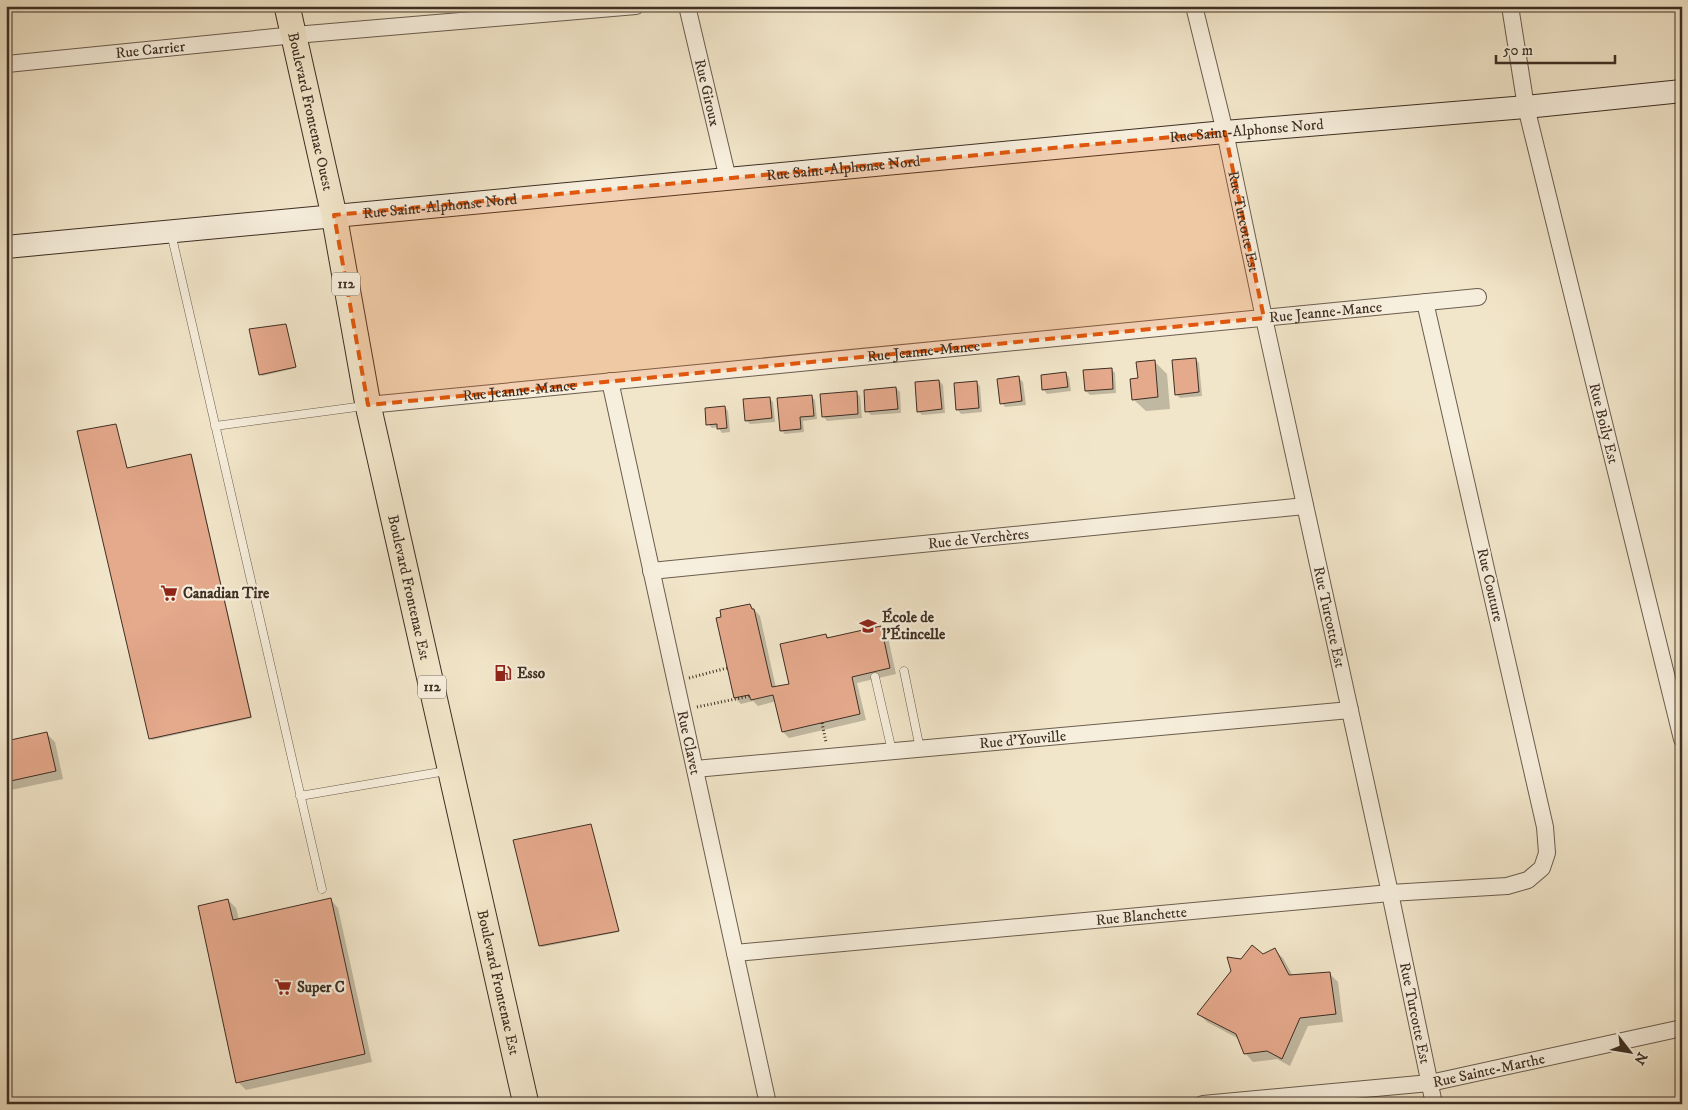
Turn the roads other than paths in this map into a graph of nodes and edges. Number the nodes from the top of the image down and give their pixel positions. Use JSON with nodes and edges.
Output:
{"nodes":[{"id":1,"x":287,"y":6,"type":"edge"},
{"id":2,"x":636,"y":6,"type":"edge"},
{"id":3,"x":687,"y":6,"type":"edge"},
{"id":4,"x":1194,"y":6,"type":"edge"},
{"id":5,"x":1510,"y":6,"type":"edge"},
{"id":6,"x":294,"y":35,"type":"junction"},
{"id":7,"x":7,"y":64,"type":"edge"},
{"id":8,"x":1682,"y":91,"type":"edge"},
{"id":9,"x":1526,"y":107,"type":"junction"},
{"id":10,"x":1225,"y":132,"type":"junction"},
{"id":11,"x":728,"y":179,"type":"junction"},
{"id":12,"x":334,"y":215,"type":"junction"},
{"id":13,"x":170,"y":231,"type":"junction"},
{"id":14,"x":6,"y":247,"type":"edge"},
{"id":15,"x":1478,"y":297,"type":"dead end"},
{"id":16,"x":1425,"y":302,"type":"junction"},
{"id":17,"x":1264,"y":318,"type":"junction"},
{"id":18,"x":610,"y":382,"type":"junction"},
{"id":19,"x":368,"y":405,"type":"junction"},
{"id":20,"x":215,"y":426,"type":"junction"},
{"id":21,"x":1305,"y":506,"type":"junction"},
{"id":22,"x":651,"y":571,"type":"junction"},
{"id":23,"x":904,"y":671,"type":"dead end"},
{"id":24,"x":875,"y":677,"type":"dead end"},
{"id":25,"x":1350,"y":710,"type":"junction"},
{"id":26,"x":1682,"y":739,"type":"edge"},
{"id":27,"x":920,"y":748,"type":"junction"},
{"id":28,"x":892,"y":751,"type":"junction"},
{"id":29,"x":695,"y":769,"type":"junction"},
{"id":30,"x":451,"y":770,"type":"junction"},
{"id":31,"x":300,"y":796,"type":"junction"},
{"id":32,"x":1542,"y":868,"type":"joint"},
{"id":33,"x":322,"y":889,"type":"dead end"},
{"id":34,"x":1390,"y":894,"type":"junction"},
{"id":35,"x":735,"y":953,"type":"junction"},
{"id":36,"x":1682,"y":1028,"type":"edge"},
{"id":37,"x":1430,"y":1083,"type":"junction"},
{"id":38,"x":526,"y":1104,"type":"edge"},
{"id":39,"x":768,"y":1104,"type":"edge"},
{"id":40,"x":1203,"y":1104,"type":"edge"},
{"id":41,"x":1434,"y":1104,"type":"edge"}],
"edges":[{"from":1,"to":6,"type":"main road","name":"Boulevard Frontenac Ouest","number":"112"},
{"from":2,"to":6,"type":"street","name":"Rue Carrier"},
{"from":3,"to":11,"type":"street","name":"Rue Giroux"},
{"from":4,"to":10,"type":"street","name":"Rue Turcotte Est"},
{"from":5,"to":9,"type":"street","name":"Rue Boily Est"},
{"from":6,"to":7,"type":"street","name":"Rue Carrier"},
{"from":6,"to":12,"type":"main road","name":"Boulevard Frontenac Ouest","number":"112"},
{"from":8,"to":9,"type":"main road","name":"Rue Saint-Alphonse Nord"},
{"from":9,"to":10,"type":"main road","name":"Rue Saint-Alphonse Nord"},
{"from":9,"to":26,"type":"street","name":"Rue Boily Est"},
{"from":10,"to":11,"type":"main road","name":"Rue Saint-Alphonse Nord"},
{"from":10,"to":17,"type":"street","name":"Rue Turcotte Est"},
{"from":11,"to":12,"type":"main road","name":"Rue Saint-Alphonse Nord"},
{"from":12,"to":13,"type":"main road","name":"Rue Saint-Alphonse Nord"},
{"from":12,"to":19,"type":"main road","name":"Boulevard Frontenac Est","number":"112"},
{"from":13,"to":14,"type":"main road","name":"Rue Saint-Alphonse Nord"},
{"from":13,"to":20,"type":"lane"},
{"from":15,"to":16,"type":"street","name":"Rue Jeanne-Mance"},
{"from":16,"to":17,"type":"street","name":"Rue Jeanne-Mance"},
{"from":16,"to":32,"type":"street","name":"Rue Couture"},
{"from":17,"to":18,"type":"street","name":"Rue Jeanne-Mance"},
{"from":17,"to":21,"type":"street","name":"Rue Turcotte Est"},
{"from":18,"to":19,"type":"street","name":"Rue Jeanne-Mance"},
{"from":18,"to":22,"type":"street","name":"Rue Clavet"},
{"from":19,"to":20,"type":"lane"},
{"from":19,"to":30,"type":"main road","name":"Boulevard Frontenac Est","number":"112"},
{"from":20,"to":31,"type":"lane"},
{"from":21,"to":22,"type":"street","name":"Rue de Verchères"},
{"from":21,"to":25,"type":"street","name":"Rue Turcotte Est"},
{"from":22,"to":29,"type":"street","name":"Rue Clavet"},
{"from":23,"to":27,"type":"lane"},
{"from":24,"to":28,"type":"lane"},
{"from":25,"to":27,"type":"street","name":"Rue d'Youville"},
{"from":25,"to":34,"type":"street","name":"Rue Turcotte Est"},
{"from":27,"to":28,"type":"street","name":"Rue d'Youville"},
{"from":28,"to":29,"type":"street","name":"Rue d'Youville"},
{"from":29,"to":35,"type":"street","name":"Rue Clavet"},
{"from":30,"to":31,"type":"lane"},
{"from":30,"to":38,"type":"main road","name":"Boulevard Frontenac Est","number":"112"},
{"from":31,"to":33,"type":"lane"},
{"from":32,"to":34,"type":"street","name":"Rue Blanchette"},
{"from":34,"to":35,"type":"street","name":"Rue Blanchette"},
{"from":34,"to":37,"type":"street","name":"Rue Turcotte Est"},
{"from":35,"to":39,"type":"street","name":"Rue Clavet"},
{"from":36,"to":37,"type":"street","name":"Rue Sainte-Marthe"},
{"from":37,"to":40,"type":"street","name":"Rue Sainte-Marthe"},
{"from":37,"to":41,"type":"street","name":"Rue Turcotte Est"}]}
